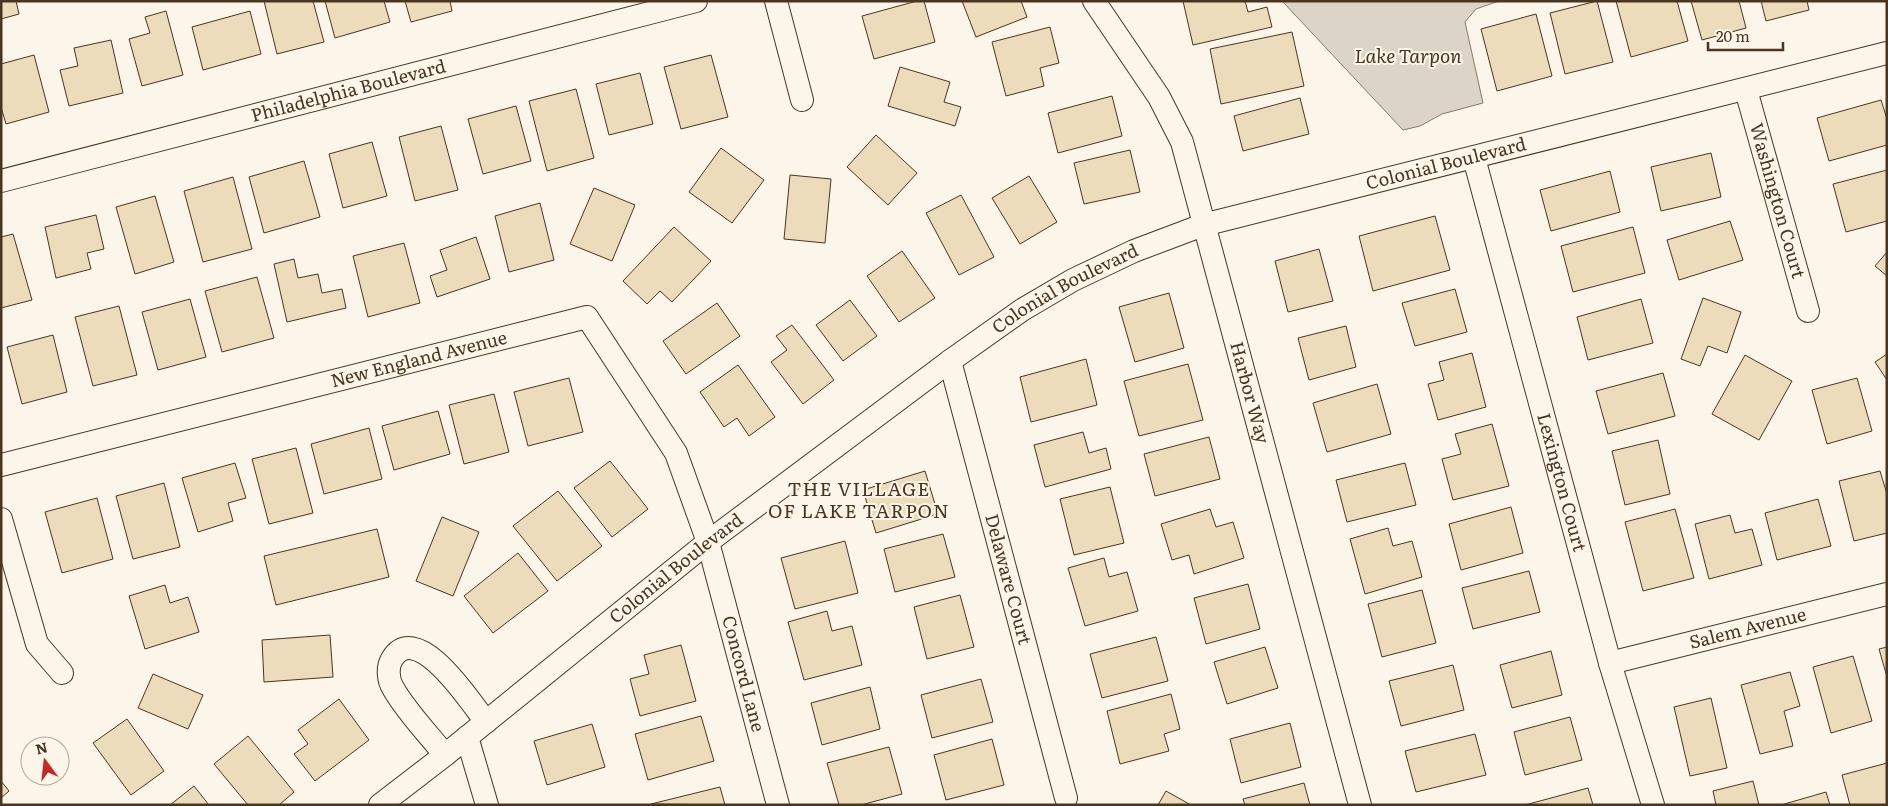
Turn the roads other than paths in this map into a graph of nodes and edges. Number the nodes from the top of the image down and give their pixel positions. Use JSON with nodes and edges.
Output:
{"nodes":[{"id":1,"x":696,"y":1,"type":"edge"},
{"id":2,"x":776,"y":1,"type":"edge"},
{"id":3,"x":1094,"y":1,"type":"edge"},
{"id":4,"x":1887,"y":53,"type":"edge"},
{"id":5,"x":1746,"y":90,"type":"junction"},
{"id":6,"x":802,"y":100,"type":"dead end"},
{"id":7,"x":1474,"y":158,"type":"junction"},
{"id":8,"x":1,"y":181,"type":"edge"},
{"id":9,"x":1203,"y":225,"type":"junction"},
{"id":10,"x":1808,"y":311,"type":"dead end"},
{"id":11,"x":950,"y":361,"type":"junction"},
{"id":12,"x":1,"y":465,"type":"edge"},
{"id":13,"x":1,"y":519,"type":"edge"},
{"id":14,"x":708,"y":542,"type":"junction"},
{"id":15,"x":1887,"y":594,"type":"edge"},
{"id":16,"x":1610,"y":663,"type":"junction"},
{"id":17,"x":62,"y":673,"type":"dead end"},
{"id":18,"x":486,"y":722,"type":"junction"},
{"id":19,"x":467,"y":737,"type":"junction"},
{"id":20,"x":445,"y":755,"type":"junction"},
{"id":21,"x":1066,"y":798,"type":"dead end"},
{"id":22,"x":380,"y":805,"type":"edge"},
{"id":23,"x":487,"y":805,"type":"edge"},
{"id":24,"x":778,"y":805,"type":"edge"},
{"id":25,"x":1360,"y":805,"type":"edge"},
{"id":26,"x":1653,"y":805,"type":"edge"}],
"edges":[{"from":1,"to":8,"type":"street","name":"Philadelphia Boulevard"},
{"from":2,"to":6,"type":"street"},
{"from":3,"to":9,"type":"street","name":"Harbor Way"},
{"from":4,"to":5,"type":"street","name":"Colonial Boulevard"},
{"from":5,"to":7,"type":"street","name":"Colonial Boulevard"},
{"from":5,"to":10,"type":"street","name":"Washington Court"},
{"from":7,"to":9,"type":"street","name":"Colonial Boulevard"},
{"from":7,"to":16,"type":"street","name":"Lexington Court"},
{"from":9,"to":11,"type":"street","name":"Colonial Boulevard"},
{"from":9,"to":25,"type":"street","name":"Harbor Way"},
{"from":11,"to":14,"type":"street","name":"Colonial Boulevard"},
{"from":11,"to":21,"type":"street","name":"Delaware Court"},
{"from":12,"to":14,"type":"street","name":"New England Avenue"},
{"from":13,"to":17,"type":"street"},
{"from":14,"to":18,"type":"street","name":"Colonial Boulevard"},
{"from":14,"to":24,"type":"street","name":"Concord Lane"},
{"from":15,"to":16,"type":"street","name":"Salem Avenue"},
{"from":16,"to":26,"type":"street","name":"Lexington Court"},
{"from":18,"to":19,"type":"street","name":"Colonial Boulevard"},
{"from":18,"to":20,"type":"street"},
{"from":19,"to":20,"type":"street","name":"Colonial Boulevard"},
{"from":19,"to":23,"type":"street"},
{"from":20,"to":22,"type":"street","name":"Colonial Boulevard"}]}
